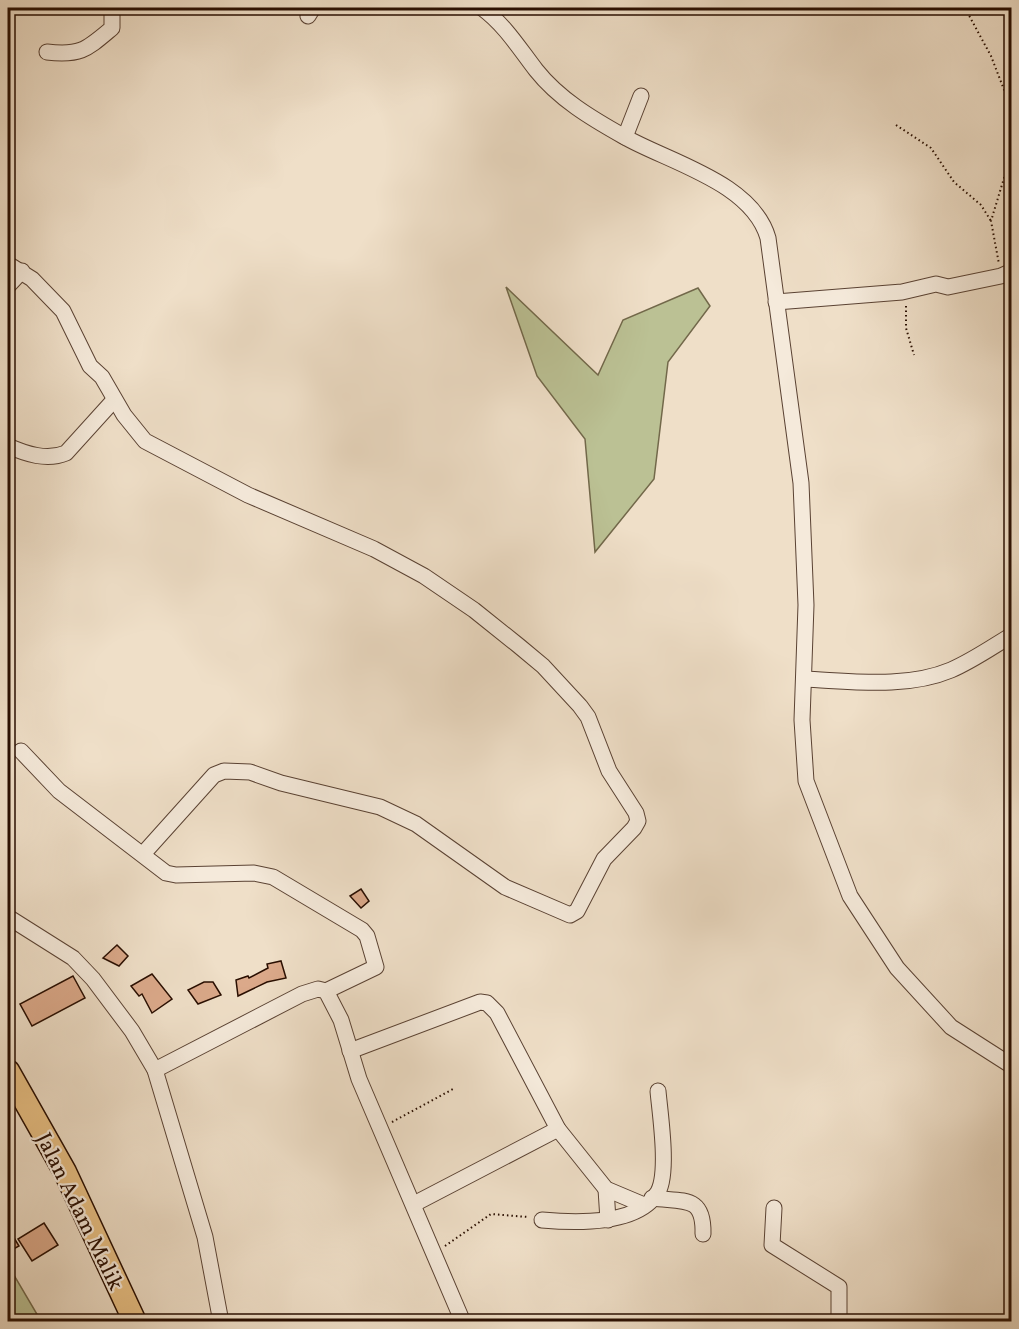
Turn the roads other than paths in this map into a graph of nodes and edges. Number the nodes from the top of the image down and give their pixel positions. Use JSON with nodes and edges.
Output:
{"nodes":[{"id":1,"x":112,"y":8,"type":"edge"},
{"id":2,"x":482,"y":8,"type":"edge"},
{"id":3,"x":47,"y":52,"type":"dead end"},
{"id":4,"x":641,"y":96,"type":"dead end"},
{"id":5,"x":625,"y":137,"type":"junction"},
{"id":6,"x":8,"y":264,"type":"edge"},
{"id":7,"x":22,"y":272,"type":"junction"},
{"id":8,"x":1006,"y":273,"type":"edge"},
{"id":9,"x":8,"y":286,"type":"edge"},
{"id":10,"x":776,"y":302,"type":"junction"},
{"id":11,"x":114,"y":400,"type":"junction"},
{"id":12,"x":8,"y":446,"type":"edge"},
{"id":13,"x":1011,"y":635,"type":"edge"},
{"id":14,"x":804,"y":679,"type":"junction"},
{"id":15,"x":21,"y":752,"type":"dead end"},
{"id":16,"x":143,"y":854,"type":"junction"},
{"id":17,"x":8,"y":917,"type":"edge"},
{"id":18,"x":326,"y":991,"type":"junction"},
{"id":19,"x":350,"y":1051,"type":"junction"},
{"id":20,"x":1011,"y":1066,"type":"edge"},
{"id":21,"x":155,"y":1070,"type":"junction"},
{"id":22,"x":8,"y":1071,"type":"edge"},
{"id":23,"x":658,"y":1091,"type":"dead end"},
{"id":24,"x":558,"y":1129,"type":"junction"},
{"id":25,"x":606,"y":1189,"type":"junction"},
{"id":26,"x":648,"y":1202,"type":"junction"},
{"id":27,"x":414,"y":1204,"type":"junction"},
{"id":28,"x":774,"y":1208,"type":"dead end"},
{"id":29,"x":542,"y":1220,"type":"road end"},
{"id":30,"x":608,"y":1220,"type":"junction"},
{"id":31,"x":703,"y":1234,"type":"dead end"},
{"id":32,"x":135,"y":1322,"type":"edge"},
{"id":33,"x":221,"y":1322,"type":"edge"},
{"id":34,"x":464,"y":1322,"type":"edge"},
{"id":35,"x":839,"y":1322,"type":"edge"}],
"edges":[{"from":1,"to":3,"type":"street"},
{"from":2,"to":5,"type":"street"},
{"from":4,"to":5,"type":"street"},
{"from":5,"to":10,"type":"street"},
{"from":6,"to":7,"type":"street"},
{"from":7,"to":9,"type":"street"},
{"from":7,"to":11,"type":"street"},
{"from":8,"to":10,"type":"street"},
{"from":10,"to":14,"type":"street"},
{"from":11,"to":12,"type":"street"},
{"from":11,"to":16,"type":"street"},
{"from":13,"to":14,"type":"street"},
{"from":14,"to":20,"type":"street"},
{"from":15,"to":16,"type":"street"},
{"from":16,"to":18,"type":"street"},
{"from":17,"to":21,"type":"street"},
{"from":18,"to":19,"type":"street"},
{"from":18,"to":21,"type":"street"},
{"from":19,"to":24,"type":"street"},
{"from":19,"to":27,"type":"street"},
{"from":21,"to":33,"type":"street"},
{"from":22,"to":32,"type":"highway","name":"Jalan Adam Malik"},
{"from":23,"to":26,"type":"street"},
{"from":24,"to":25,"type":"street"},
{"from":24,"to":27,"type":"street"},
{"from":25,"to":26,"type":"street"},
{"from":25,"to":30,"type":"street"},
{"from":26,"to":30,"type":"street"},
{"from":26,"to":31,"type":"street"},
{"from":27,"to":34,"type":"street"},
{"from":28,"to":35,"type":"street"},
{"from":29,"to":30,"type":"street"}]}
